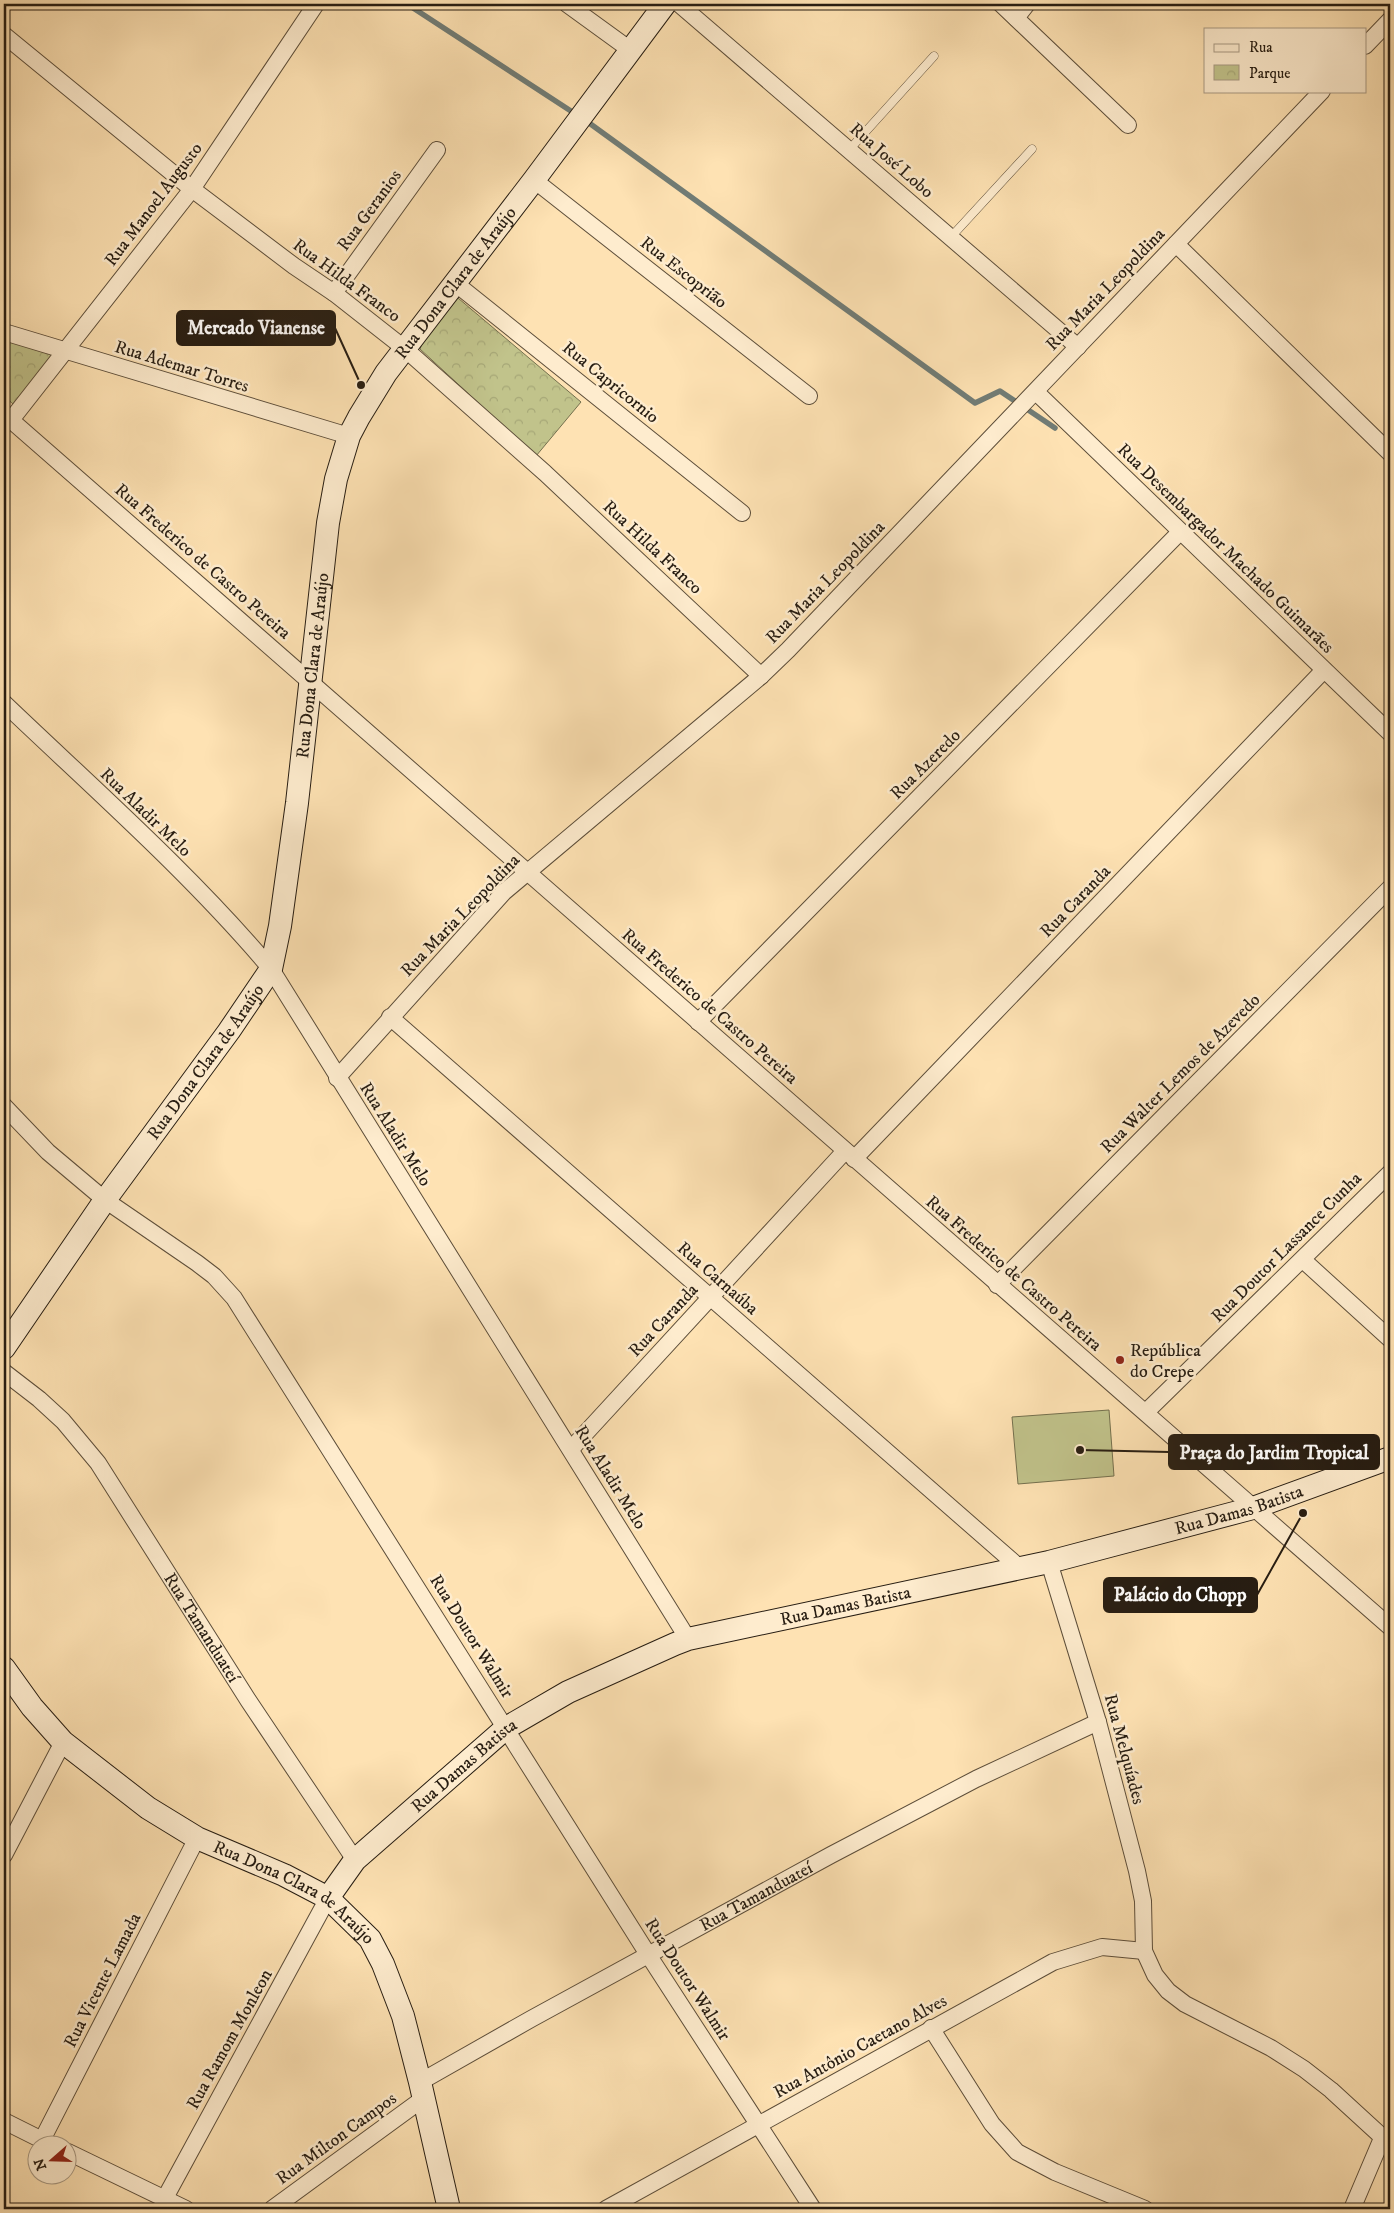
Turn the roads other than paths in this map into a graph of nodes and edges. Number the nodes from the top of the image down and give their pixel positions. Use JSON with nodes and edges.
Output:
{"nodes":[{"id":1,"x":316,"y":4,"type":"edge"},
{"id":2,"x":567,"y":4,"type":"edge"},
{"id":3,"x":665,"y":4,"type":"edge"},
{"id":4,"x":680,"y":4,"type":"edge"},
{"id":5,"x":1001,"y":4,"type":"edge"},
{"id":6,"x":1027,"y":4,"type":"edge"},
{"id":7,"x":1016,"y":18,"type":"junction"},
{"id":8,"x":1390,"y":20,"type":"edge"},
{"id":9,"x":4,"y":35,"type":"edge"},
{"id":10,"x":1366,"y":45,"type":"edge"},
{"id":11,"x":629,"y":49,"type":"junction"},
{"id":12,"x":934,"y":56,"type":"dead end"},
{"id":13,"x":1321,"y":92,"type":"edge"},
{"id":14,"x":1128,"y":124,"type":"dead end"},
{"id":15,"x":1032,"y":149,"type":"dead end"},
{"id":16,"x":437,"y":150,"type":"dead end"},
{"id":17,"x":849,"y":150,"type":"junction"},
{"id":18,"x":534,"y":180,"type":"junction"},
{"id":19,"x":192,"y":189,"type":"junction"},
{"id":20,"x":951,"y":238,"type":"junction"},
{"id":21,"x":1176,"y":244,"type":"junction"},
{"id":22,"x":455,"y":282,"type":"junction"},
{"id":23,"x":334,"y":293,"type":"junction"},
{"id":24,"x":4,"y":332,"type":"edge"},
{"id":25,"x":1078,"y":347,"type":"junction"},
{"id":26,"x":404,"y":348,"type":"junction"},
{"id":27,"x":66,"y":351,"type":"junction"},
{"id":28,"x":1033,"y":394,"type":"junction"},
{"id":29,"x":809,"y":396,"type":"dead end"},
{"id":30,"x":7,"y":417,"type":"edge"},
{"id":31,"x":349,"y":436,"type":"junction"},
{"id":32,"x":1390,"y":453,"type":"edge"},
{"id":33,"x":742,"y":512,"type":"dead end"},
{"id":34,"x":1180,"y":532,"type":"junction"},
{"id":35,"x":1324,"y":670,"type":"junction"},
{"id":36,"x":761,"y":676,"type":"junction"},
{"id":37,"x":310,"y":682,"type":"junction"},
{"id":38,"x":4,"y":703,"type":"edge"},
{"id":39,"x":1390,"y":733,"type":"edge"},
{"id":40,"x":526,"y":872,"type":"junction"},
{"id":41,"x":1390,"y":888,"type":"edge"},
{"id":42,"x":271,"y":969,"type":"junction"},
{"id":43,"x":390,"y":1018,"type":"junction"},
{"id":44,"x":698,"y":1022,"type":"junction"},
{"id":45,"x":337,"y":1078,"type":"junction"},
{"id":46,"x":4,"y":1106,"type":"edge"},
{"id":47,"x":849,"y":1155,"type":"junction"},
{"id":48,"x":1390,"y":1173,"type":"edge"},
{"id":49,"x":105,"y":1200,"type":"junction"},
{"id":50,"x":1303,"y":1260,"type":"junction"},
{"id":51,"x":998,"y":1285,"type":"junction"},
{"id":52,"x":710,"y":1298,"type":"junction"},
{"id":53,"x":1390,"y":1339,"type":"edge"},
{"id":54,"x":4,"y":1348,"type":"edge"},
{"id":55,"x":4,"y":1372,"type":"edge"},
{"id":56,"x":1146,"y":1412,"type":"junction"},
{"id":57,"x":571,"y":1449,"type":"junction"},
{"id":58,"x":1390,"y":1458,"type":"edge"},
{"id":59,"x":1252,"y":1508,"type":"junction"},
{"id":60,"x":1049,"y":1562,"type":"junction"},
{"id":61,"x":1020,"y":1568,"type":"junction"},
{"id":62,"x":1390,"y":1627,"type":"edge"},
{"id":63,"x":688,"y":1639,"type":"junction"},
{"id":64,"x":4,"y":1668,"type":"edge"},
{"id":65,"x":1098,"y":1722,"type":"junction"},
{"id":66,"x":506,"y":1728,"type":"junction"},
{"id":67,"x":63,"y":1742,"type":"junction"},
{"id":68,"x":197,"y":1838,"type":"junction"},
{"id":69,"x":4,"y":1855,"type":"edge"},
{"id":70,"x":355,"y":1860,"type":"junction"},
{"id":71,"x":328,"y":1898,"type":"junction"},
{"id":72,"x":1144,"y":1951,"type":"junction"},
{"id":73,"x":649,"y":1956,"type":"junction"},
{"id":74,"x":931,"y":2028,"type":"junction"},
{"id":75,"x":422,"y":2090,"type":"junction"},
{"id":76,"x":4,"y":2121,"type":"edge"},
{"id":77,"x":760,"y":2125,"type":"junction"},
{"id":78,"x":34,"y":2136,"type":"edge"},
{"id":79,"x":51,"y":2136,"type":"edge"},
{"id":80,"x":1387,"y":2140,"type":"edge"},
{"id":81,"x":78,"y":2157,"type":"edge"},
{"id":82,"x":165,"y":2198,"type":"junction"},
{"id":83,"x":186,"y":2209,"type":"edge"},
{"id":84,"x":272,"y":2209,"type":"edge"},
{"id":85,"x":449,"y":2209,"type":"edge"},
{"id":86,"x":606,"y":2209,"type":"edge"},
{"id":87,"x":813,"y":2209,"type":"edge"},
{"id":88,"x":1145,"y":2209,"type":"edge"},
{"id":89,"x":1352,"y":2209,"type":"edge"}],
"edges":[{"from":1,"to":19,"type":"street","name":"Rua Manoel Augusto"},
{"from":2,"to":11,"type":"street"},
{"from":3,"to":11,"type":"main road","name":"Rua Dona Clara de Araújo"},
{"from":4,"to":17,"type":"street","name":"Rua José Lobo"},
{"from":5,"to":7,"type":"street"},
{"from":6,"to":7,"type":"street"},
{"from":7,"to":14,"type":"street"},
{"from":8,"to":10,"type":"street"},
{"from":9,"to":19,"type":"street","name":"Rua Hilda Franco"},
{"from":11,"to":18,"type":"main road","name":"Rua Dona Clara de Araújo"},
{"from":12,"to":17,"type":"lane"},
{"from":13,"to":21,"type":"street","name":"Rua Maria Leopoldina"},
{"from":15,"to":20,"type":"lane"},
{"from":16,"to":23,"type":"street","name":"Rua Geranios"},
{"from":17,"to":20,"type":"street","name":"Rua José Lobo"},
{"from":18,"to":22,"type":"main road","name":"Rua Dona Clara de Araújo"},
{"from":18,"to":29,"type":"street","name":"Rua Escoprião"},
{"from":19,"to":23,"type":"street","name":"Rua Hilda Franco"},
{"from":19,"to":27,"type":"street","name":"Rua Manoel Augusto"},
{"from":20,"to":25,"type":"street","name":"Rua José Lobo"},
{"from":21,"to":25,"type":"street","name":"Rua Maria Leopoldina"},
{"from":21,"to":32,"type":"street"},
{"from":22,"to":26,"type":"main road","name":"Rua Dona Clara de Araújo"},
{"from":22,"to":33,"type":"street","name":"Rua Capricornio"},
{"from":23,"to":26,"type":"street","name":"Rua Hilda Franco"},
{"from":24,"to":27,"type":"street","name":"Rua Ademar Torres"},
{"from":25,"to":28,"type":"street","name":"Rua Maria Leopoldina"},
{"from":26,"to":31,"type":"main road","name":"Rua Dona Clara de Araújo"},
{"from":26,"to":36,"type":"street","name":"Rua Hilda Franco"},
{"from":27,"to":30,"type":"street","name":"Rua Manoel Augusto"},
{"from":27,"to":31,"type":"street","name":"Rua Ademar Torres"},
{"from":28,"to":34,"type":"street","name":"Rua Desembargador Machado Guimarães"},
{"from":28,"to":36,"type":"street","name":"Rua Maria Leopoldina"},
{"from":30,"to":37,"type":"street","name":"Rua Frederico de Castro Pereira"},
{"from":31,"to":37,"type":"main road","name":"Rua Dona Clara de Araújo"},
{"from":34,"to":35,"type":"street","name":"Rua Desembargador Machado Guimarães"},
{"from":34,"to":44,"type":"street","name":"Rua Azeredo"},
{"from":35,"to":39,"type":"street","name":"Rua Desembargador Machado Guimarães"},
{"from":35,"to":47,"type":"street","name":"Rua Caranda"},
{"from":36,"to":40,"type":"street","name":"Rua Maria Leopoldina"},
{"from":37,"to":40,"type":"street","name":"Rua Frederico de Castro Pereira"},
{"from":37,"to":42,"type":"main road","name":"Rua Dona Clara de Araújo"},
{"from":38,"to":42,"type":"street","name":"Rua Aladir Melo"},
{"from":40,"to":43,"type":"street","name":"Rua Maria Leopoldina"},
{"from":40,"to":44,"type":"street","name":"Rua Frederico de Castro Pereira"},
{"from":41,"to":51,"type":"street","name":"Rua Walter Lemos de Azevedo"},
{"from":42,"to":45,"type":"street","name":"Rua Aladir Melo"},
{"from":42,"to":49,"type":"main road","name":"Rua Dona Clara de Araújo"},
{"from":43,"to":45,"type":"street","name":"Rua Maria Leopoldina"},
{"from":43,"to":52,"type":"street","name":"Rua Carnaúba"},
{"from":44,"to":47,"type":"street","name":"Rua Frederico de Castro Pereira"},
{"from":45,"to":57,"type":"street","name":"Rua Aladir Melo"},
{"from":46,"to":49,"type":"street","name":"Rua Doutor Walmir"},
{"from":47,"to":51,"type":"street","name":"Rua Frederico de Castro Pereira"},
{"from":47,"to":52,"type":"street","name":"Rua Caranda"},
{"from":48,"to":50,"type":"street","name":"Rua Doutor Lassance Cunha"},
{"from":49,"to":54,"type":"main road","name":"Rua Dona Clara de Araújo"},
{"from":49,"to":66,"type":"street","name":"Rua Doutor Walmir"},
{"from":50,"to":53,"type":"street"},
{"from":50,"to":56,"type":"street","name":"Rua Doutor Lassance Cunha"},
{"from":51,"to":56,"type":"street","name":"Rua Frederico de Castro Pereira"},
{"from":52,"to":57,"type":"street","name":"Rua Caranda"},
{"from":52,"to":61,"type":"street","name":"Rua Carnaúba"},
{"from":55,"to":70,"type":"street","name":"Rua Tamanduateí"},
{"from":56,"to":59,"type":"street","name":"Rua Frederico de Castro Pereira"},
{"from":57,"to":63,"type":"street","name":"Rua Aladir Melo"},
{"from":58,"to":59,"type":"main road","name":"Rua Damas Batista"},
{"from":59,"to":60,"type":"main road","name":"Rua Damas Batista"},
{"from":59,"to":62,"type":"street","name":"Rua Frederico de Castro Pereira"},
{"from":60,"to":61,"type":"main road","name":"Rua Damas Batista"},
{"from":60,"to":65,"type":"street","name":"Rua Melquíades"},
{"from":61,"to":63,"type":"main road","name":"Rua Damas Batista"},
{"from":63,"to":66,"type":"main road","name":"Rua Damas Batista"},
{"from":64,"to":67,"type":"main road","name":"Rua Dona Clara de Araújo"},
{"from":65,"to":72,"type":"street","name":"Rua Melquíades"},
{"from":65,"to":73,"type":"street","name":"Rua Tamanduateí"},
{"from":66,"to":70,"type":"main road","name":"Rua Damas Batista"},
{"from":66,"to":73,"type":"street","name":"Rua Doutor Walmir"},
{"from":67,"to":68,"type":"main road","name":"Rua Dona Clara de Araújo"},
{"from":67,"to":69,"type":"street"},
{"from":68,"to":71,"type":"main road","name":"Rua Dona Clara de Araújo"},
{"from":68,"to":79,"type":"street","name":"Rua Vicente Lamada"},
{"from":70,"to":71,"type":"main road"},
{"from":71,"to":75,"type":"main road","name":"Rua Dona Clara de Araújo"},
{"from":71,"to":82,"type":"street","name":"Rua Ramom Monleon"},
{"from":72,"to":74,"type":"street","name":"Rua Antônio Caetano Alves"},
{"from":72,"to":80,"type":"street"},
{"from":73,"to":75,"type":"street","name":"Rua Tamanduateí"},
{"from":73,"to":77,"type":"street","name":"Rua Doutor Walmir"},
{"from":74,"to":77,"type":"street","name":"Rua Antônio Caetano Alves"},
{"from":74,"to":88,"type":"street"},
{"from":75,"to":84,"type":"street","name":"Rua Milton Campos"},
{"from":75,"to":85,"type":"main road","name":"Rua Dona Clara de Araújo"},
{"from":76,"to":78,"type":"street"},
{"from":77,"to":86,"type":"street","name":"Rua Antônio Caetano Alves"},
{"from":77,"to":87,"type":"street","name":"Rua Doutor Walmir"},
{"from":80,"to":89,"type":"street"},
{"from":81,"to":82,"type":"street"},
{"from":82,"to":83,"type":"street"}]}
